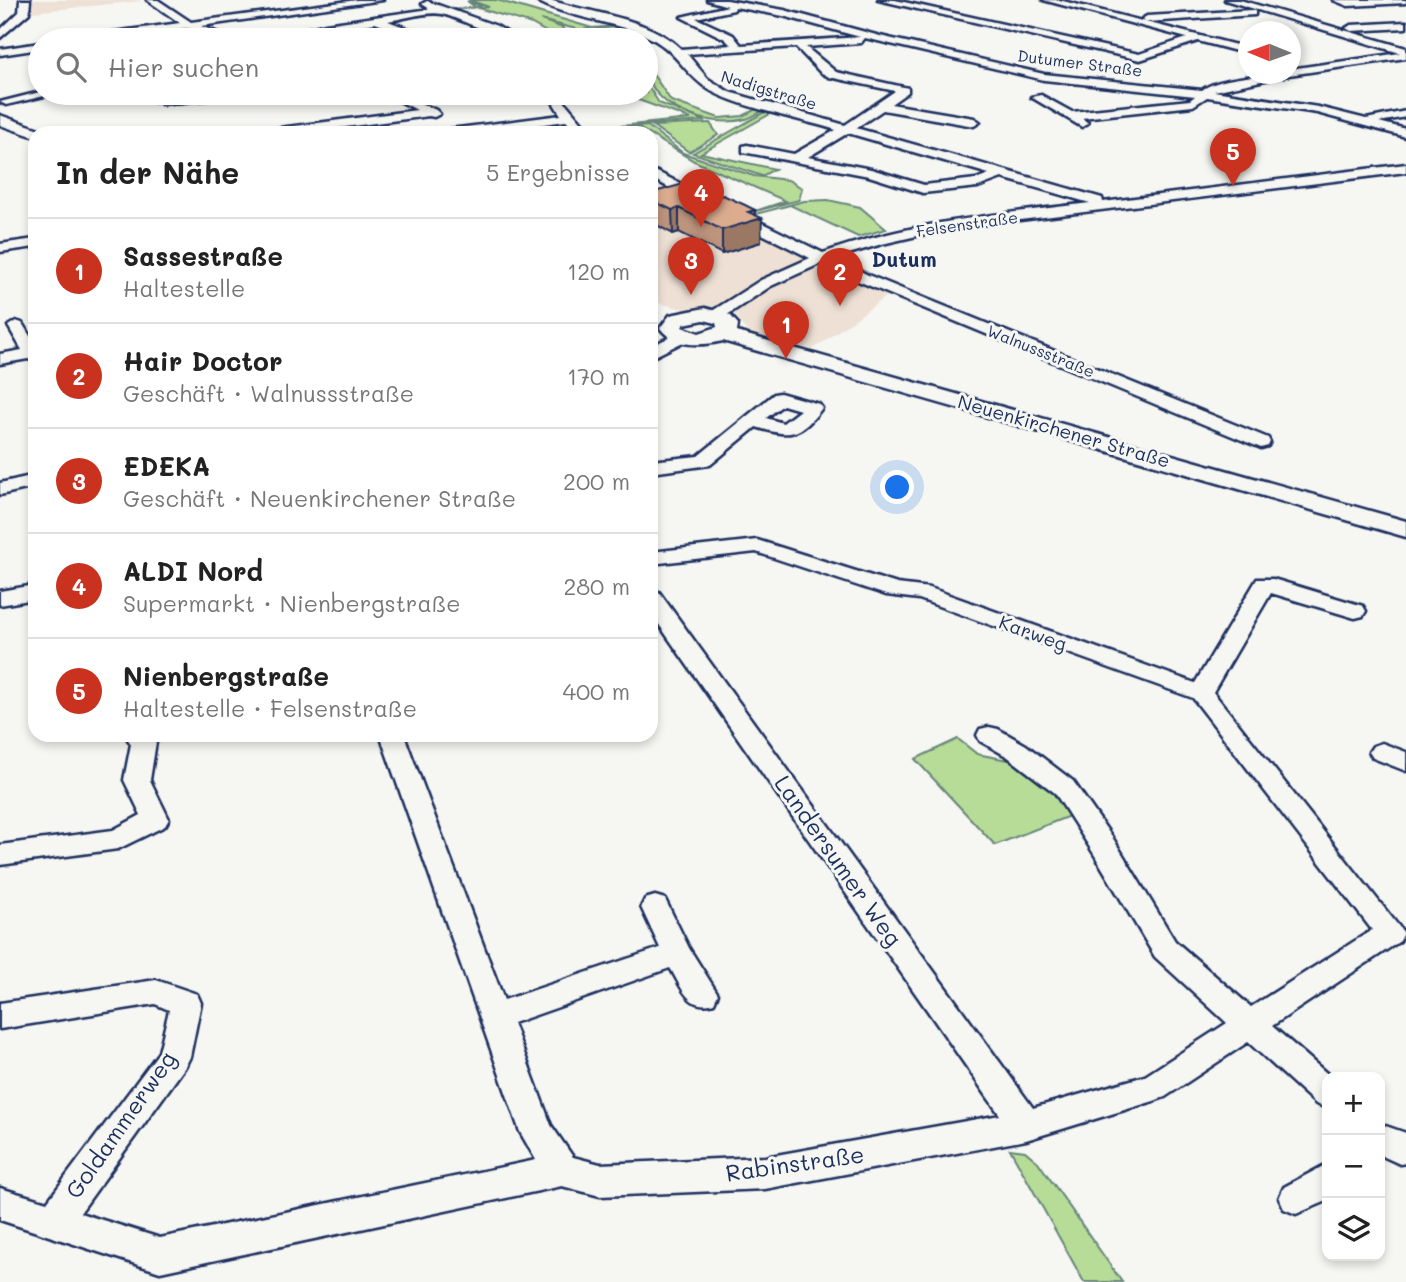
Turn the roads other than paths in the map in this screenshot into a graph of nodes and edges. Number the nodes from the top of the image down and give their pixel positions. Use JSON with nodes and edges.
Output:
{"nodes":[{"id":1,"x":25,"y":0,"type":"edge"},
{"id":2,"x":152,"y":0,"type":"edge"},
{"id":3,"x":284,"y":0,"type":"edge"},
{"id":4,"x":378,"y":0,"type":"edge"},
{"id":5,"x":420,"y":0,"type":"edge"},
{"id":6,"x":541,"y":0,"type":"edge"},
{"id":7,"x":712,"y":0,"type":"edge"},
{"id":8,"x":768,"y":0,"type":"edge"},
{"id":9,"x":883,"y":0,"type":"edge"},
{"id":10,"x":1048,"y":0,"type":"edge"},
{"id":11,"x":1230,"y":0,"type":"edge"},
{"id":12,"x":1338,"y":0,"type":"edge"},
{"id":13,"x":1402,"y":0,"type":"edge"},
{"id":14,"x":740,"y":5,"type":"junction"},
{"id":15,"x":752,"y":7,"type":"junction"},
{"id":16,"x":304,"y":10,"type":"junction"},
{"id":17,"x":438,"y":11,"type":"junction"},
{"id":18,"x":1271,"y":12,"type":"junction"},
{"id":19,"x":20,"y":17,"type":"junction"},
{"id":20,"x":0,"y":19,"type":"edge"},
{"id":21,"x":375,"y":20,"type":"junction"},
{"id":22,"x":1123,"y":21,"type":"junction"},
{"id":23,"x":1406,"y":25,"type":"edge"},
{"id":24,"x":190,"y":26,"type":"junction"},
{"id":25,"x":174,"y":28,"type":"edge"},
{"id":26,"x":196,"y":28,"type":"edge"},
{"id":27,"x":328,"y":28,"type":"edge"},
{"id":28,"x":397,"y":28,"type":"edge"},
{"id":29,"x":495,"y":28,"type":"edge"},
{"id":30,"x":638,"y":28,"type":"edge"},
{"id":31,"x":1334,"y":29,"type":"junction"},
{"id":32,"x":0,"y":35,"type":"edge"},
{"id":33,"x":658,"y":38,"type":"edge"},
{"id":34,"x":878,"y":39,"type":"junction"},
{"id":35,"x":1195,"y":39,"type":"junction"},
{"id":36,"x":799,"y":45,"type":"junction"},
{"id":37,"x":28,"y":48,"type":"edge"},
{"id":38,"x":739,"y":48,"type":"junction"},
{"id":39,"x":1238,"y":49,"type":"edge"},
{"id":40,"x":0,"y":52,"type":"edge"},
{"id":41,"x":677,"y":52,"type":"junction"},
{"id":42,"x":1406,"y":53,"type":"edge"},
{"id":43,"x":1301,"y":62,"type":"edge"},
{"id":44,"x":1321,"y":67,"type":"junction"},
{"id":45,"x":1301,"y":70,"type":"edge"},
{"id":46,"x":1238,"y":83,"type":"edge"},
{"id":47,"x":1202,"y":93,"type":"junction"},
{"id":48,"x":1037,"y":97,"type":"dead end"},
{"id":49,"x":28,"y":98,"type":"edge"},
{"id":50,"x":6,"y":102,"type":"dead end"},
{"id":51,"x":416,"y":105,"type":"edge"},
{"id":52,"x":560,"y":105,"type":"edge"},
{"id":53,"x":881,"y":106,"type":"junction"},
{"id":54,"x":432,"y":112,"type":"junction"},
{"id":55,"x":1406,"y":114,"type":"edge"},
{"id":56,"x":569,"y":117,"type":"junction"},
{"id":57,"x":1071,"y":117,"type":"junction"},
{"id":58,"x":0,"y":120,"type":"edge"},
{"id":59,"x":1364,"y":121,"type":"junction"},
{"id":60,"x":974,"y":122,"type":"dead end"},
{"id":61,"x":325,"y":126,"type":"edge"},
{"id":62,"x":457,"y":126,"type":"edge"},
{"id":63,"x":496,"y":126,"type":"edge"},
{"id":64,"x":579,"y":126,"type":"edge"},
{"id":65,"x":1087,"y":127,"type":"dead end"},
{"id":66,"x":848,"y":128,"type":"junction"},
{"id":67,"x":28,"y":130,"type":"edge"},
{"id":68,"x":1406,"y":133,"type":"edge"},
{"id":69,"x":747,"y":149,"type":"dead end"},
{"id":70,"x":796,"y":158,"type":"junction"},
{"id":71,"x":1406,"y":168,"type":"edge"},
{"id":72,"x":1003,"y":173,"type":"junction"},
{"id":73,"x":658,"y":177,"type":"edge"},
{"id":74,"x":1084,"y":198,"type":"joint"},
{"id":75,"x":1111,"y":205,"type":"junction"},
{"id":76,"x":28,"y":244,"type":"edge"},
{"id":77,"x":0,"y":248,"type":"edge"},
{"id":78,"x":820,"y":258,"type":"junction"},
{"id":79,"x":658,"y":315,"type":"edge"},
{"id":80,"x":719,"y":325,"type":"junction"},
{"id":81,"x":16,"y":326,"type":"dead end"},
{"id":82,"x":680,"y":328,"type":"junction"},
{"id":83,"x":28,"y":345,"type":"edge"},
{"id":84,"x":658,"y":347,"type":"edge"},
{"id":85,"x":28,"y":356,"type":"edge"},
{"id":86,"x":0,"y":359,"type":"edge"},
{"id":87,"x":754,"y":420,"type":"dead end"},
{"id":88,"x":1261,"y":442,"type":"dead end"},
{"id":89,"x":658,"y":466,"type":"edge"},
{"id":90,"x":28,"y":483,"type":"edge"},
{"id":91,"x":0,"y":489,"type":"edge"},
{"id":92,"x":1406,"y":529,"type":"edge"},
{"id":93,"x":658,"y":557,"type":"edge"},
{"id":94,"x":28,"y":593,"type":"edge"},
{"id":95,"x":0,"y":598,"type":"edge"},
{"id":96,"x":658,"y":607,"type":"edge"},
{"id":97,"x":1355,"y":611,"type":"dead end"},
{"id":98,"x":1201,"y":692,"type":"junction"},
{"id":99,"x":989,"y":735,"type":"dead end"},
{"id":100,"x":144,"y":742,"type":"edge"},
{"id":101,"x":395,"y":742,"type":"edge"},
{"id":102,"x":1382,"y":752,"type":"dead end"},
{"id":103,"x":1406,"y":762,"type":"edge"},
{"id":104,"x":0,"y":855,"type":"edge"},
{"id":105,"x":655,"y":907,"type":"dead end"},
{"id":106,"x":1398,"y":927,"type":"edge"},
{"id":107,"x":677,"y":954,"type":"junction"},
{"id":108,"x":703,"y":994,"type":"dead end"},
{"id":109,"x":0,"y":1016,"type":"edge"},
{"id":110,"x":495,"y":1016,"type":"junction"},
{"id":111,"x":1250,"y":1027,"type":"junction"},
{"id":112,"x":1322,"y":1090,"type":"edge"},
{"id":113,"x":1026,"y":1125,"type":"junction"},
{"id":114,"x":1385,"y":1142,"type":"edge"},
{"id":115,"x":1406,"y":1148,"type":"edge"},
{"id":116,"x":562,"y":1170,"type":"junction"},
{"id":117,"x":1322,"y":1184,"type":"edge"},
{"id":118,"x":1296,"y":1198,"type":"dead end"},
{"id":119,"x":0,"y":1204,"type":"edge"},
{"id":120,"x":377,"y":1210,"type":"joint"},
{"id":121,"x":53,"y":1222,"type":"junction"}],
"edges":[{"from":1,"to":19,"type":"street"},
{"from":2,"to":24,"type":"street"},
{"from":3,"to":16,"type":"street"},
{"from":4,"to":16,"type":"street"},
{"from":5,"to":17,"type":"street"},
{"from":6,"to":30,"type":"street","name":"Nadigstraße"},
{"from":7,"to":14,"type":"street","name":"Dutumer Straße"},
{"from":8,"to":15,"type":"street"},
{"from":9,"to":35,"type":"street"},
{"from":10,"to":22,"type":"street"},
{"from":11,"to":18,"type":"street"},
{"from":12,"to":13,"type":"street"},
{"from":14,"to":15,"type":"street","name":"Dutumer Straße"},
{"from":14,"to":38,"type":"street"},
{"from":15,"to":34,"type":"street","name":"Dutumer Straße"},
{"from":16,"to":24,"type":"street"},
{"from":17,"to":21,"type":"street"},
{"from":17,"to":29,"type":"street"},
{"from":18,"to":22,"type":"street"},
{"from":18,"to":31,"type":"street"},
{"from":19,"to":20,"type":"street"},
{"from":19,"to":32,"type":"street"},
{"from":21,"to":27,"type":"street"},
{"from":21,"to":28,"type":"street"},
{"from":22,"to":35,"type":"street"},
{"from":23,"to":31,"type":"street"},
{"from":24,"to":25,"type":"street"},
{"from":24,"to":26,"type":"street"},
{"from":31,"to":42,"type":"street"},
{"from":33,"to":41,"type":"street","name":"Nadigstraße"},
{"from":34,"to":36,"type":"street"},
{"from":34,"to":47,"type":"street","name":"Dutumer Straße"},
{"from":35,"to":39,"type":"street"},
{"from":36,"to":38,"type":"street"},
{"from":36,"to":53,"type":"street"},
{"from":37,"to":40,"type":"street"},
{"from":38,"to":41,"type":"street"},
{"from":41,"to":66,"type":"street","name":"Nadigstraße"},
{"from":42,"to":44,"type":"street"},
{"from":43,"to":44,"type":"street"},
{"from":44,"to":45,"type":"street"},
{"from":46,"to":47,"type":"street"},
{"from":47,"to":57,"type":"street"},
{"from":47,"to":59,"type":"street","name":"Dutumer Straße"},
{"from":48,"to":57,"type":"street"},
{"from":49,"to":50,"type":"street"},
{"from":51,"to":54,"type":"street"},
{"from":52,"to":56,"type":"street"},
{"from":53,"to":60,"type":"street"},
{"from":53,"to":66,"type":"street"},
{"from":54,"to":61,"type":"street"},
{"from":54,"to":62,"type":"street"},
{"from":55,"to":59,"type":"street"},
{"from":56,"to":63,"type":"street"},
{"from":56,"to":64,"type":"street"},
{"from":57,"to":65,"type":"street"},
{"from":58,"to":67,"type":"street"},
{"from":59,"to":68,"type":"street","name":"Dutumer Straße"},
{"from":66,"to":70,"type":"street"},
{"from":66,"to":72,"type":"street","name":"Nadigstraße"},
{"from":69,"to":70,"type":"street"},
{"from":70,"to":72,"type":"street"},
{"from":71,"to":75,"type":"street","name":"Felsenstraße"},
{"from":72,"to":74,"type":"street","name":"Nadigstraße"},
{"from":73,"to":78,"type":"street","name":"Walnussstraße"},
{"from":74,"to":75,"type":"street","name":"Felsenstraße"},
{"from":75,"to":78,"type":"street","name":"Felsenstraße"},
{"from":76,"to":77,"type":"street"},
{"from":78,"to":80,"type":"street","name":"Felsenstraße"},
{"from":78,"to":88,"type":"street","name":"Walnussstraße"},
{"from":79,"to":82,"type":"street"},
{"from":80,"to":82,"type":"street"},
{"from":80,"to":92,"type":"street","name":"Neuenkirchener Straße"},
{"from":81,"to":83,"type":"street"},
{"from":82,"to":84,"type":"street"},
{"from":85,"to":86,"type":"street"},
{"from":87,"to":89,"type":"street"},
{"from":90,"to":91,"type":"street"},
{"from":93,"to":98,"type":"street","name":"Karweg"},
{"from":94,"to":95,"type":"street"},
{"from":96,"to":113,"type":"street","name":"Landersumer Weg"},
{"from":97,"to":98,"type":"street"},
{"from":98,"to":106,"type":"street"},
{"from":99,"to":111,"type":"street"},
{"from":100,"to":104,"type":"street"},
{"from":101,"to":110,"type":"street"},
{"from":102,"to":103,"type":"street"},
{"from":105,"to":107,"type":"street"},
{"from":106,"to":111,"type":"street","name":"Rabinstraße"},
{"from":107,"to":108,"type":"street"},
{"from":107,"to":110,"type":"street"},
{"from":109,"to":121,"type":"street","name":"Goldammerweg"},
{"from":110,"to":116,"type":"street"},
{"from":111,"to":112,"type":"street"},
{"from":111,"to":113,"type":"street","name":"Rabinstraße"},
{"from":113,"to":116,"type":"street","name":"Rabinstraße"},
{"from":114,"to":115,"type":"street"},
{"from":116,"to":120,"type":"street","name":"Rabinstraße"},
{"from":117,"to":118,"type":"street"},
{"from":119,"to":121,"type":"street","name":"Goldammerweg"},
{"from":120,"to":121,"type":"street","name":"Goldammerweg"}]}
